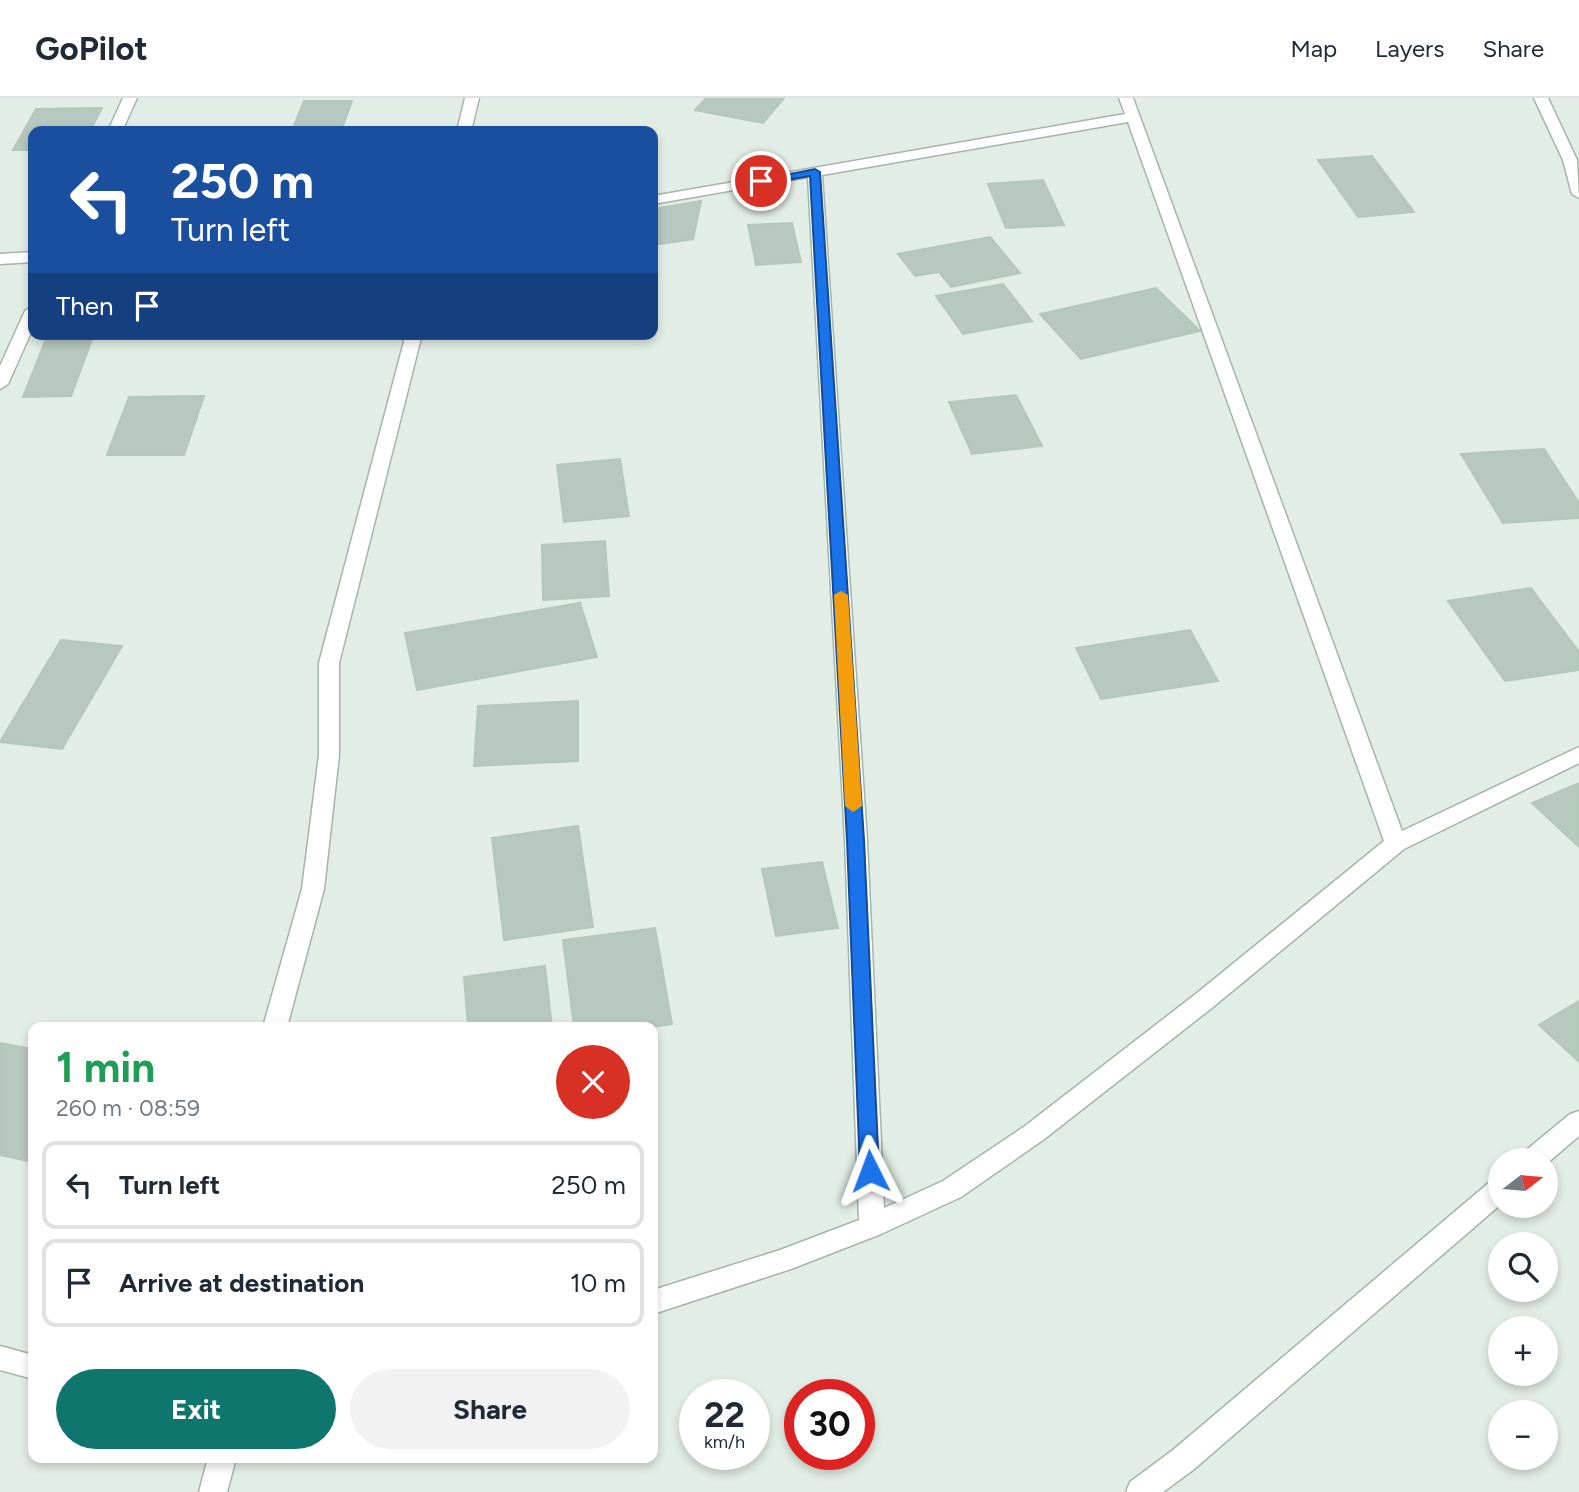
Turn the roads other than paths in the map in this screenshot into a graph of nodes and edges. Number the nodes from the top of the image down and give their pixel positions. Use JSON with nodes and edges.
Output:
{"nodes":[{"id":1,"x":130,"y":98,"type":"edge"},
{"id":2,"x":472,"y":98,"type":"edge"},
{"id":3,"x":1126,"y":98,"type":"edge"},
{"id":4,"x":1541,"y":98,"type":"edge"},
{"id":5,"x":1133,"y":117,"type":"junction"},
{"id":6,"x":117,"y":126,"type":"edge"},
{"id":7,"x":465,"y":126,"type":"edge"},
{"id":8,"x":815,"y":172,"type":"junction"},
{"id":9,"x":1579,"y":194,"type":"edge"},
{"id":10,"x":658,"y":199,"type":"edge"},
{"id":11,"x":28,"y":257,"type":"edge"},
{"id":12,"x":0,"y":259,"type":"edge"},
{"id":13,"x":28,"y":322,"type":"edge"},
{"id":14,"x":412,"y":340,"type":"edge"},
{"id":15,"x":0,"y":384,"type":"edge"},
{"id":16,"x":1579,"y":754,"type":"edge"},
{"id":17,"x":1396,"y":843,"type":"junction"},
{"id":18,"x":276,"y":1022,"type":"edge"},
{"id":19,"x":1579,"y":1121,"type":"edge"},
{"id":20,"x":1547,"y":1148,"type":"edge"},
{"id":21,"x":1488,"y":1199,"type":"edge"},
{"id":22,"x":872,"y":1226,"type":"junction"},
{"id":23,"x":658,"y":1300,"type":"edge"},
{"id":24,"x":0,"y":1357,"type":"edge"},
{"id":25,"x":28,"y":1365,"type":"edge"},
{"id":26,"x":221,"y":1463,"type":"edge"},
{"id":27,"x":214,"y":1492,"type":"edge"},
{"id":28,"x":1140,"y":1492,"type":"edge"}],
"edges":[{"from":1,"to":6,"type":"street"},
{"from":2,"to":7,"type":"street"},
{"from":3,"to":5,"type":"street"},
{"from":4,"to":9,"type":"street"},
{"from":5,"to":8,"type":"street"},
{"from":5,"to":17,"type":"street"},
{"from":8,"to":10,"type":"street"},
{"from":8,"to":22,"type":"street"},
{"from":11,"to":12,"type":"street"},
{"from":13,"to":15,"type":"street"},
{"from":14,"to":18,"type":"street"},
{"from":16,"to":17,"type":"street"},
{"from":17,"to":22,"type":"street"},
{"from":19,"to":20,"type":"street"},
{"from":21,"to":28,"type":"street"},
{"from":22,"to":23,"type":"street"},
{"from":24,"to":25,"type":"street"},
{"from":26,"to":27,"type":"street"}]}
